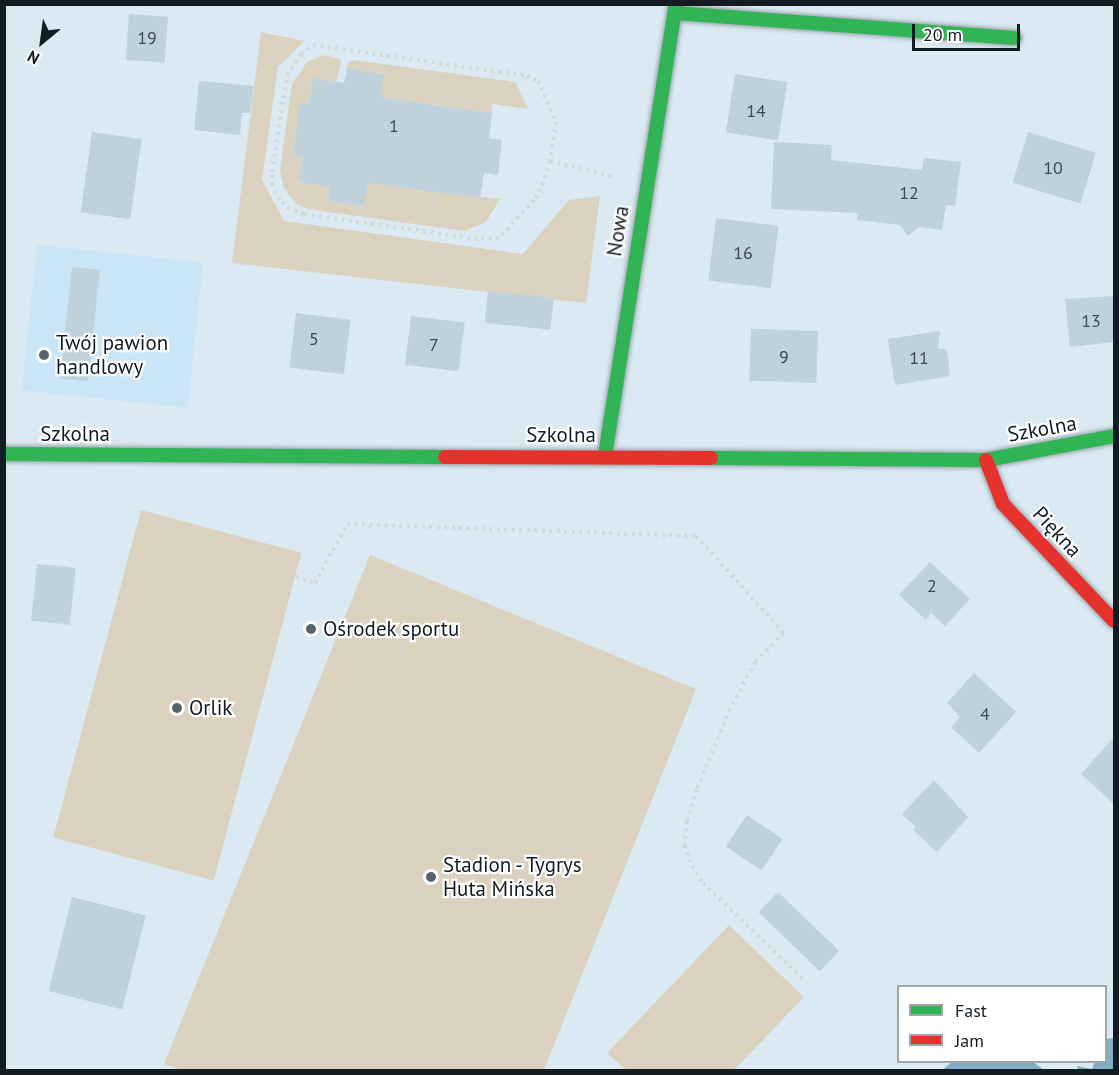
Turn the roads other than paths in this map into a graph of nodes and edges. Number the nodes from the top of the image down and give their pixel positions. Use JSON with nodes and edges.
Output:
{"nodes":[{"id":1,"x":676,"y":9,"type":"edge"},
{"id":2,"x":1014,"y":38,"type":"dead end"},
{"id":3,"x":1114,"y":436,"type":"edge"},
{"id":4,"x":4,"y":454,"type":"edge"},
{"id":5,"x":605,"y":456,"type":"junction"},
{"id":6,"x":986,"y":460,"type":"junction"},
{"id":7,"x":1114,"y":621,"type":"edge"}],
"edges":[{"from":1,"to":2,"type":"street","name":"Nowa"},
{"from":1,"to":5,"type":"street","name":"Nowa"},
{"from":3,"to":6,"type":"street","name":"Szkolna"},
{"from":4,"to":5,"type":"street","name":"Szkolna"},
{"from":5,"to":6,"type":"street","name":"Szkolna"},
{"from":6,"to":7,"type":"street","name":"Piękna"}]}
